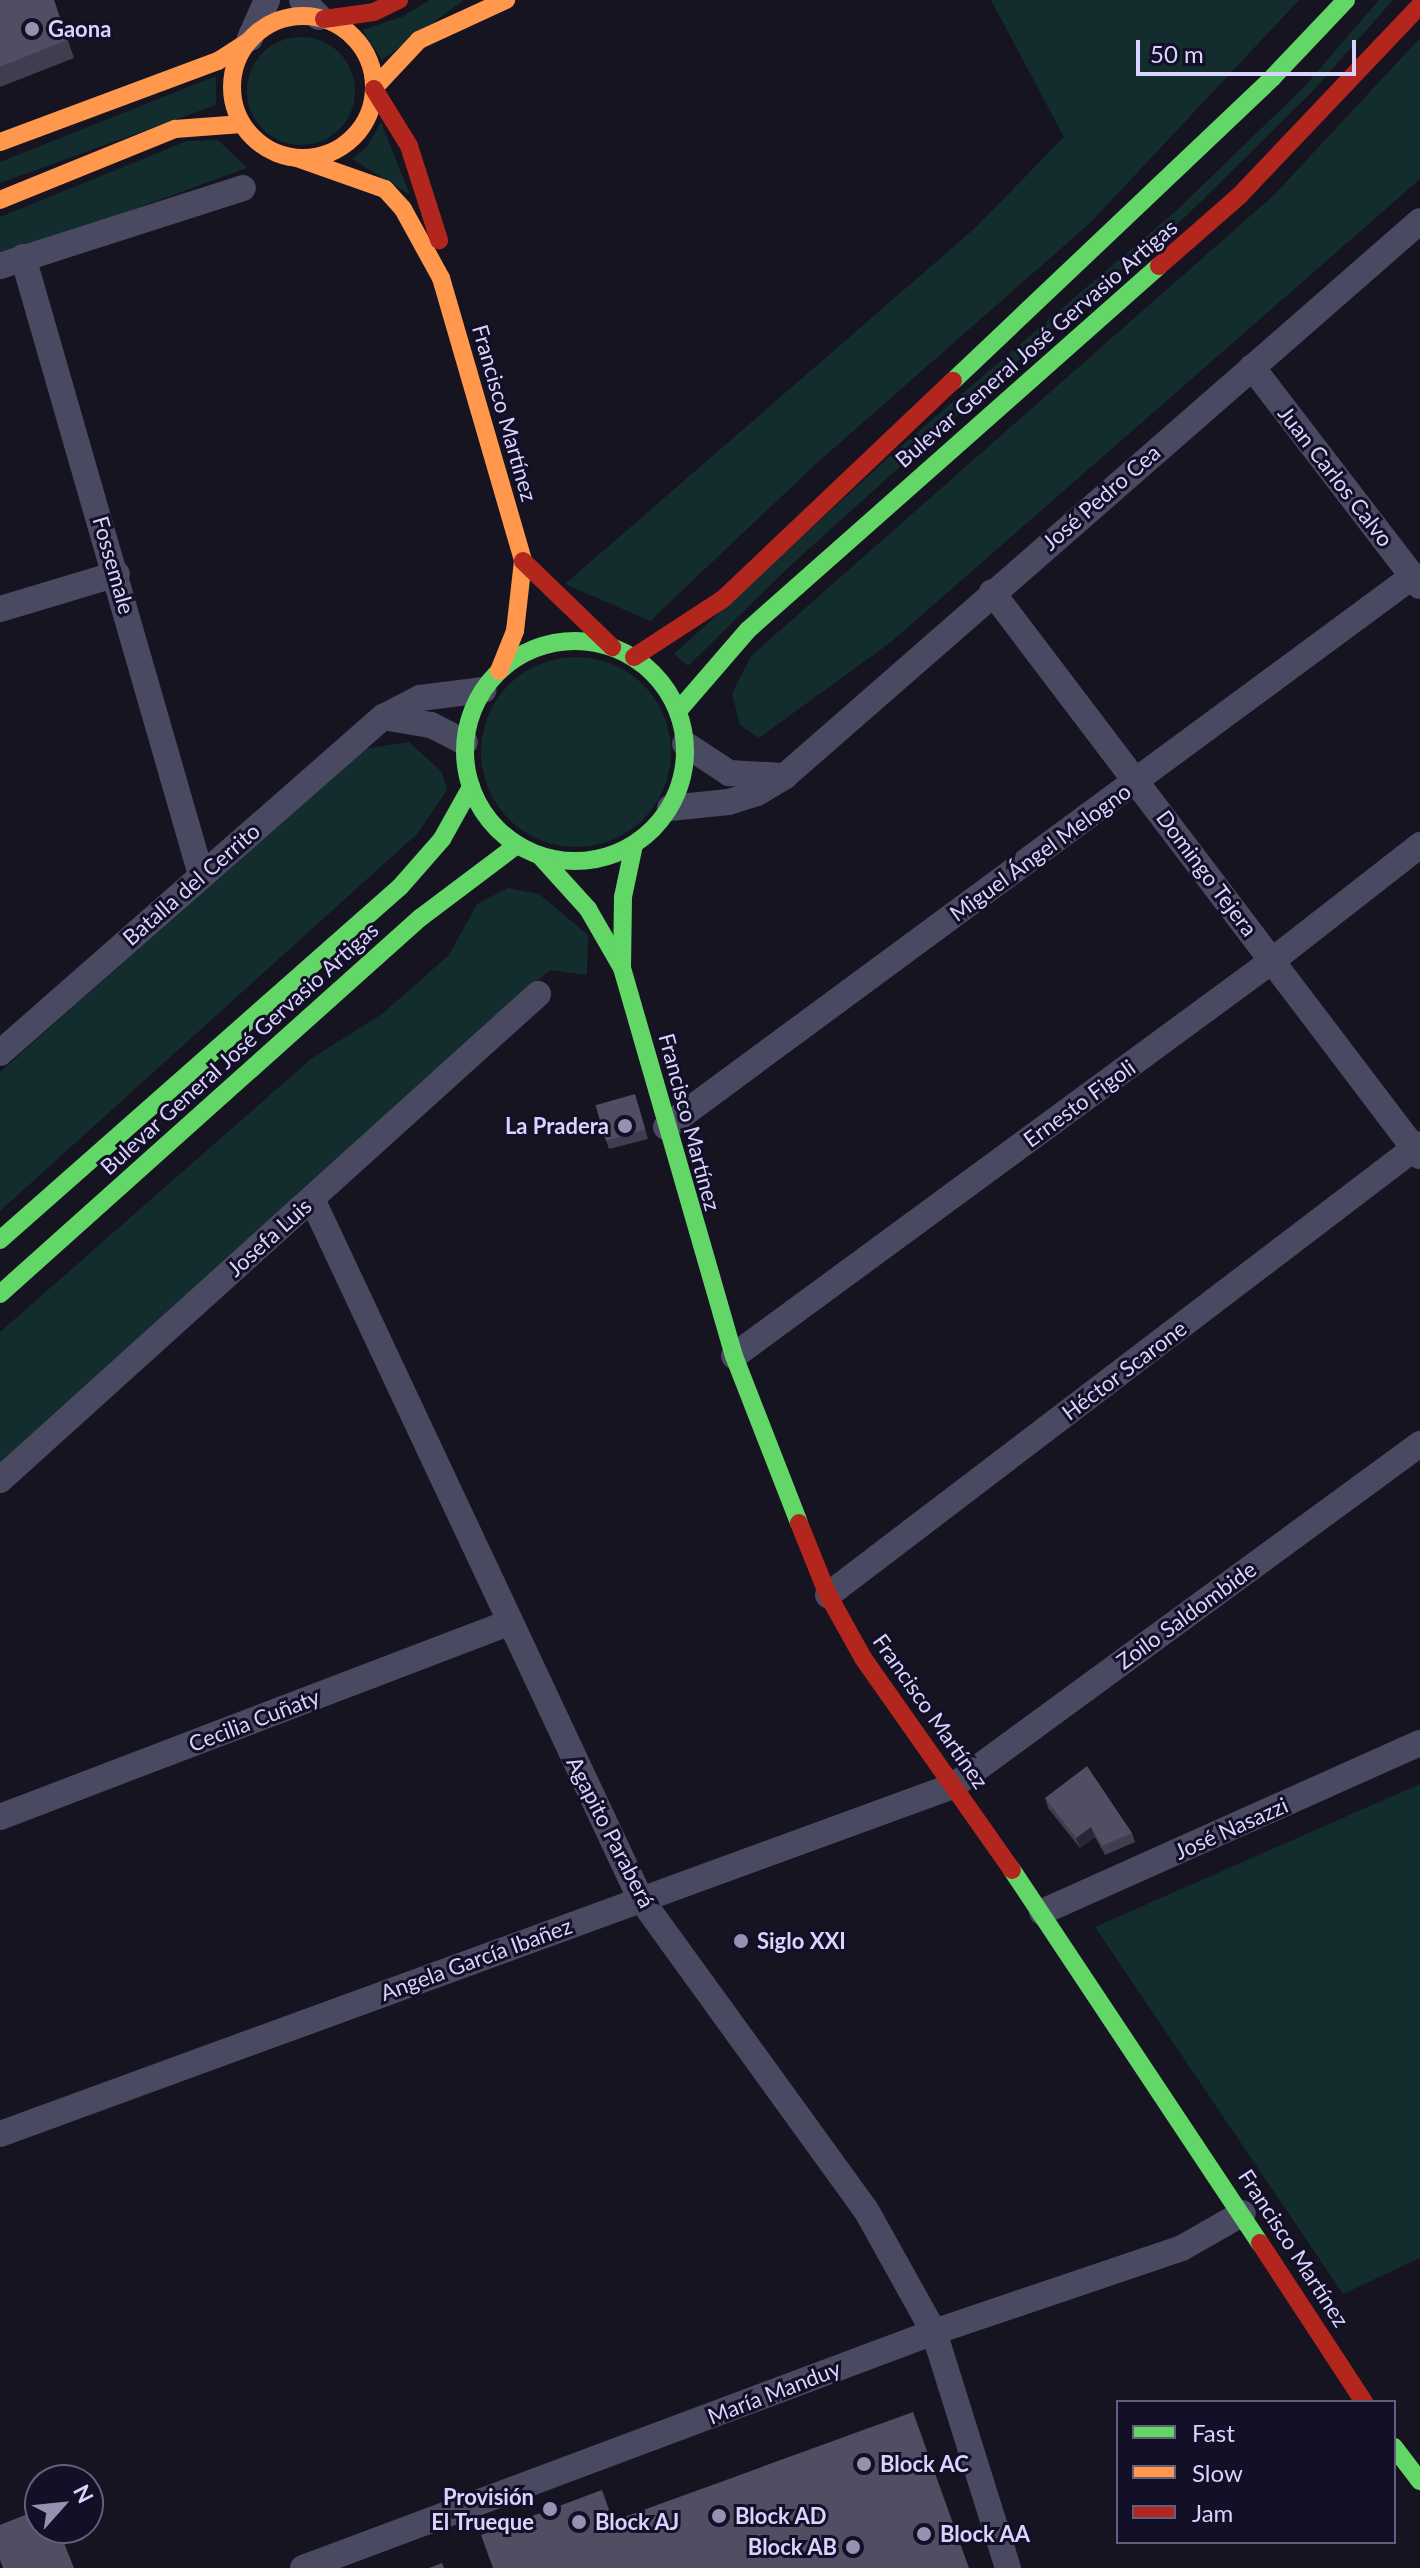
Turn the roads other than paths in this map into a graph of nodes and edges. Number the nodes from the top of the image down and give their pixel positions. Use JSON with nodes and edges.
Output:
{"nodes":[{"id":1,"x":267,"y":0,"type":"edge"},
{"id":2,"x":399,"y":0,"type":"edge"},
{"id":3,"x":506,"y":0,"type":"edge"},
{"id":4,"x":1346,"y":0,"type":"edge"},
{"id":5,"x":1420,"y":5,"type":"edge"},
{"id":6,"x":315,"y":12,"type":"edge"},
{"id":7,"x":249,"y":40,"type":"junction"},
{"id":8,"x":374,"y":88,"type":"junction"},
{"id":9,"x":242,"y":124,"type":"junction"},
{"id":10,"x":0,"y":142,"type":"edge"},
{"id":11,"x":297,"y":158,"type":"junction"},
{"id":12,"x":243,"y":188,"type":"dead end"},
{"id":13,"x":0,"y":200,"type":"edge"},
{"id":14,"x":1420,"y":221,"type":"edge"},
{"id":15,"x":11,"y":262,"type":"edge"},
{"id":16,"x":441,"y":278,"type":"junction"},
{"id":17,"x":1252,"y":367,"type":"junction"},
{"id":18,"x":523,"y":561,"type":"junction"},
{"id":19,"x":117,"y":574,"type":"junction"},
{"id":20,"x":1416,"y":581,"type":"edge"},
{"id":21,"x":992,"y":592,"type":"junction"},
{"id":22,"x":0,"y":609,"type":"edge"},
{"id":23,"x":612,"y":647,"type":"junction"},
{"id":24,"x":634,"y":657,"type":"junction"},
{"id":25,"x":491,"y":680,"type":"junction"},
{"id":26,"x":678,"y":711,"type":"junction"},
{"id":27,"x":383,"y":717,"type":"junction"},
{"id":28,"x":465,"y":742,"type":"junction"},
{"id":29,"x":685,"y":744,"type":"junction"},
{"id":30,"x":785,"y":776,"type":"junction"},
{"id":31,"x":1137,"y":781,"type":"junction"},
{"id":32,"x":471,"y":787,"type":"junction"},
{"id":33,"x":670,"y":808,"type":"junction"},
{"id":34,"x":517,"y":845,"type":"junction"},
{"id":35,"x":634,"y":845,"type":"junction"},
{"id":36,"x":1420,"y":845,"type":"edge"},
{"id":37,"x":540,"y":856,"type":"junction"},
{"id":38,"x":201,"y":875,"type":"junction"},
{"id":39,"x":1273,"y":960,"type":"junction"},
{"id":40,"x":622,"y":968,"type":"junction"},
{"id":41,"x":538,"y":994,"type":"dead end"},
{"id":42,"x":0,"y":1053,"type":"edge"},
{"id":43,"x":666,"y":1127,"type":"junction"},
{"id":44,"x":1418,"y":1149,"type":"edge"},
{"id":45,"x":312,"y":1199,"type":"junction"},
{"id":46,"x":0,"y":1240,"type":"edge"},
{"id":47,"x":0,"y":1294,"type":"edge"},
{"id":48,"x":734,"y":1356,"type":"junction"},
{"id":49,"x":1420,"y":1444,"type":"edge"},
{"id":50,"x":0,"y":1480,"type":"edge"},
{"id":51,"x":828,"y":1595,"type":"junction"},
{"id":52,"x":508,"y":1623,"type":"junction"},
{"id":53,"x":1420,"y":1743,"type":"edge"},
{"id":54,"x":953,"y":1786,"type":"junction"},
{"id":55,"x":0,"y":1817,"type":"edge"},
{"id":56,"x":640,"y":1898,"type":"junction"},
{"id":57,"x":1042,"y":1912,"type":"junction"},
{"id":58,"x":0,"y":2134,"type":"edge"},
{"id":59,"x":1243,"y":2213,"type":"junction"},
{"id":60,"x":934,"y":2332,"type":"junction"},
{"id":61,"x":1363,"y":2400,"type":"edge"},
{"id":62,"x":1396,"y":2450,"type":"edge"},
{"id":63,"x":1420,"y":2481,"type":"edge"},
{"id":64,"x":303,"y":2568,"type":"edge"},
{"id":65,"x":1008,"y":2568,"type":"edge"}],
"edges":[{"from":1,"to":7,"type":"street"},
{"from":2,"to":6,"type":"main road"},
{"from":3,"to":8,"type":"main road"},
{"from":4,"to":24,"type":"main road","name":"Bulevar General José Gervasio Artigas"},
{"from":5,"to":26,"type":"main road","name":"Bulevar General José Gervasio Artigas"},
{"from":6,"to":7,"type":"main road"},
{"from":6,"to":8,"type":"main road"},
{"from":7,"to":9,"type":"main road"},
{"from":7,"to":10,"type":"main road"},
{"from":8,"to":11,"type":"main road"},
{"from":8,"to":16,"type":"main road","name":"Francisco Martínez"},
{"from":9,"to":11,"type":"main road"},
{"from":9,"to":13,"type":"main road"},
{"from":11,"to":16,"type":"main road","name":"Francisco Martínez"},
{"from":12,"to":15,"type":"street"},
{"from":14,"to":17,"type":"street","name":"José Pedro Cea"},
{"from":15,"to":19,"type":"street","name":"Fossemale"},
{"from":16,"to":18,"type":"main road","name":"Francisco Martínez"},
{"from":17,"to":20,"type":"street","name":"Juan Carlos Calvo"},
{"from":17,"to":21,"type":"street","name":"José Pedro Cea"},
{"from":18,"to":23,"type":"main road","name":"Francisco Martínez"},
{"from":18,"to":25,"type":"main road","name":"Francisco Martínez"},
{"from":19,"to":22,"type":"street"},
{"from":19,"to":38,"type":"street","name":"Fossemale"},
{"from":20,"to":31,"type":"street","name":"Miguel Ángel Melogno"},
{"from":21,"to":30,"type":"street","name":"José Pedro Cea"},
{"from":21,"to":31,"type":"street","name":"Domingo Tejera"},
{"from":23,"to":24,"type":"main road"},
{"from":23,"to":25,"type":"main road"},
{"from":24,"to":26,"type":"main road"},
{"from":25,"to":27,"type":"street","name":"Batalla del Cerrito"},
{"from":25,"to":28,"type":"main road"},
{"from":26,"to":29,"type":"main road"},
{"from":27,"to":28,"type":"street"},
{"from":27,"to":38,"type":"street","name":"Batalla del Cerrito"},
{"from":28,"to":32,"type":"main road"},
{"from":29,"to":30,"type":"street"},
{"from":29,"to":33,"type":"main road"},
{"from":30,"to":33,"type":"street","name":"José Pedro Cea"},
{"from":31,"to":39,"type":"street","name":"Domingo Tejera"},
{"from":31,"to":43,"type":"street","name":"Miguel Ángel Melogno"},
{"from":32,"to":34,"type":"main road"},
{"from":32,"to":46,"type":"main road","name":"Bulevar General José Gervasio Artigas"},
{"from":33,"to":35,"type":"main road"},
{"from":34,"to":37,"type":"main road"},
{"from":34,"to":47,"type":"main road","name":"Bulevar General José Gervasio Artigas"},
{"from":35,"to":37,"type":"main road"},
{"from":35,"to":40,"type":"main road","name":"Francisco Martínez"},
{"from":36,"to":39,"type":"street","name":"Ernesto Figoli"},
{"from":37,"to":40,"type":"main road","name":"Francisco Martínez"},
{"from":38,"to":42,"type":"street","name":"Batalla del Cerrito"},
{"from":39,"to":44,"type":"street","name":"Domingo Tejera"},
{"from":39,"to":48,"type":"street","name":"Ernesto Figoli"},
{"from":40,"to":43,"type":"main road","name":"Francisco Martínez"},
{"from":41,"to":45,"type":"street","name":"Josefa Luis"},
{"from":43,"to":48,"type":"main road","name":"Francisco Martínez"},
{"from":44,"to":51,"type":"street","name":"Héctor Scarone"},
{"from":45,"to":50,"type":"street","name":"Josefa Luis"},
{"from":45,"to":52,"type":"street","name":"Agapito Paraberá"},
{"from":48,"to":51,"type":"main road","name":"Francisco Martínez"},
{"from":49,"to":54,"type":"street","name":"Zoilo Saldombide"},
{"from":51,"to":54,"type":"main road","name":"Francisco Martínez"},
{"from":52,"to":55,"type":"street","name":"Cecilia Cuñaty"},
{"from":52,"to":56,"type":"street","name":"Agapito Paraberá"},
{"from":53,"to":57,"type":"street","name":"José Nasazzi"},
{"from":54,"to":56,"type":"street","name":"Angela García Ibañez"},
{"from":54,"to":57,"type":"main road","name":"Francisco Martínez"},
{"from":56,"to":58,"type":"street","name":"Angela García Ibañez"},
{"from":56,"to":60,"type":"street","name":"Agapito Paraberá"},
{"from":57,"to":59,"type":"main road","name":"Francisco Martínez"},
{"from":59,"to":60,"type":"street","name":"María Manduy"},
{"from":59,"to":61,"type":"main road","name":"Francisco Martínez"},
{"from":60,"to":64,"type":"street","name":"María Manduy"},
{"from":60,"to":65,"type":"street","name":"Agapito Paraberá"},
{"from":62,"to":63,"type":"main road"}]}
